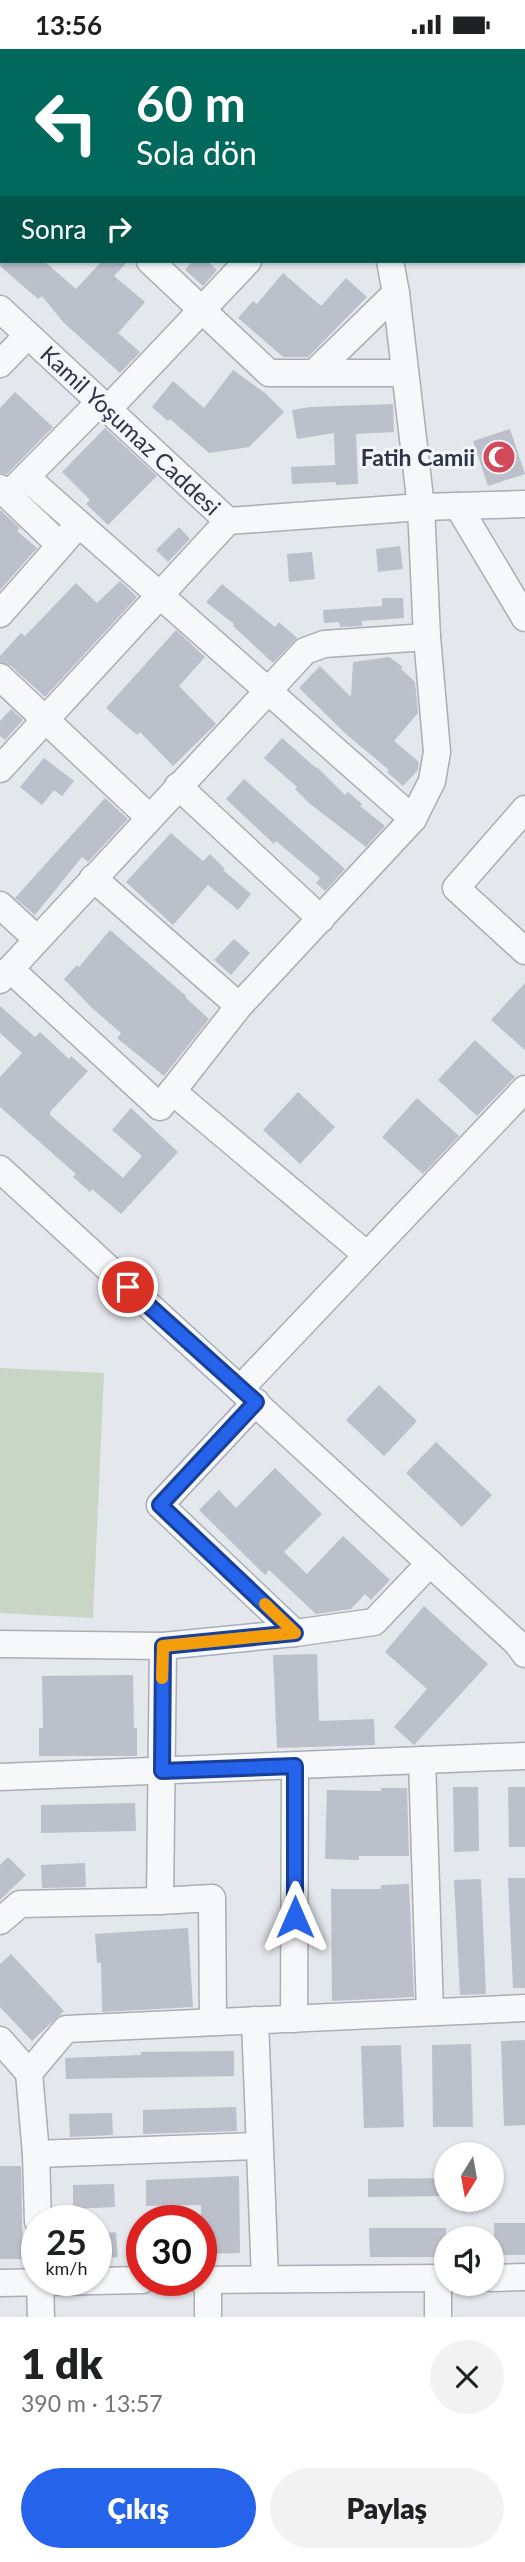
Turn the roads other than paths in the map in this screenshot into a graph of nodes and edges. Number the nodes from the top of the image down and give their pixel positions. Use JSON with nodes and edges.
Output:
{"nodes":[{"id":1,"x":152,"y":263,"type":"edge"},
{"id":2,"x":246,"y":263,"type":"edge"},
{"id":3,"x":390,"y":263,"type":"edge"},
{"id":4,"x":396,"y":293,"type":"junction"},
{"id":5,"x":0,"y":309,"type":"edge"},
{"id":6,"x":202,"y":310,"type":"junction"},
{"id":7,"x":29,"y":335,"type":"junction"},
{"id":8,"x":0,"y":364,"type":"edge"},
{"id":9,"x":314,"y":373,"type":"junction"},
{"id":10,"x":405,"y":373,"type":"junction"},
{"id":11,"x":104,"y":406,"type":"junction"},
{"id":12,"x":11,"y":487,"type":"edge"},
{"id":13,"x":525,"y":504,"type":"edge"},
{"id":14,"x":458,"y":506,"type":"junction"},
{"id":15,"x":421,"y":507,"type":"junction"},
{"id":16,"x":228,"y":521,"type":"junction"},
{"id":17,"x":79,"y":524,"type":"junction"},
{"id":18,"x":60,"y":545,"type":"junction"},
{"id":19,"x":160,"y":596,"type":"junction"},
{"id":20,"x":0,"y":614,"type":"edge"},
{"id":21,"x":525,"y":618,"type":"edge"},
{"id":22,"x":427,"y":637,"type":"junction"},
{"id":23,"x":0,"y":677,"type":"edge"},
{"id":24,"x":268,"y":691,"type":"junction"},
{"id":25,"x":45,"y":720,"type":"junction"},
{"id":26,"x":0,"y":769,"type":"edge"},
{"id":27,"x":178,"y":786,"type":"junction"},
{"id":28,"x":525,"y":809,"type":"edge"},
{"id":29,"x":149,"y":817,"type":"junction"},
{"id":30,"x":414,"y":819,"type":"junction"},
{"id":31,"x":93,"y":878,"type":"junction"},
{"id":32,"x":0,"y":905,"type":"edge"},
{"id":33,"x":321,"y":919,"type":"junction"},
{"id":34,"x":37,"y":939,"type":"junction"},
{"id":35,"x":525,"y":951,"type":"edge"},
{"id":36,"x":5,"y":974,"type":"edge"},
{"id":37,"x":239,"y":1006,"type":"junction"},
{"id":38,"x":525,"y":1089,"type":"edge"},
{"id":39,"x":172,"y":1091,"type":"junction"},
{"id":40,"x":0,"y":1169,"type":"edge"},
{"id":41,"x":367,"y":1255,"type":"junction"},
{"id":42,"x":248,"y":1396,"type":"junction"},
{"id":43,"x":430,"y":1563,"type":"junction"},
{"id":44,"x":295,"y":1633,"type":"junction"},
{"id":45,"x":0,"y":1644,"type":"edge"},
{"id":46,"x":163,"y":1646,"type":"junction"},
{"id":47,"x":525,"y":1654,"type":"edge"},
{"id":48,"x":525,"y":1756,"type":"edge"},
{"id":49,"x":422,"y":1760,"type":"junction"},
{"id":50,"x":295,"y":1766,"type":"junction"},
{"id":51,"x":162,"y":1771,"type":"junction"},
{"id":52,"x":0,"y":1777,"type":"edge"},
{"id":53,"x":160,"y":1901,"type":"junction"},
{"id":54,"x":0,"y":1921,"type":"edge"},
{"id":55,"x":525,"y":2008,"type":"edge"},
{"id":56,"x":430,"y":2013,"type":"junction"},
{"id":57,"x":294,"y":2018,"type":"junction"},
{"id":58,"x":255,"y":2020,"type":"junction"},
{"id":59,"x":213,"y":2022,"type":"junction"},
{"id":60,"x":0,"y":2041,"type":"edge"},
{"id":61,"x":29,"y":2073,"type":"junction"},
{"id":62,"x":260,"y":2146,"type":"junction"},
{"id":63,"x":36,"y":2154,"type":"junction"},
{"id":64,"x":38,"y":2205,"type":"edge"},
{"id":65,"x":525,"y":2277,"type":"edge"},
{"id":66,"x":434,"y":2278,"type":"edge"},
{"id":67,"x":504,"y":2278,"type":"edge"},
{"id":68,"x":265,"y":2279,"type":"junction"},
{"id":69,"x":217,"y":2280,"type":"edge"},
{"id":70,"x":21,"y":2282,"type":"edge"},
{"id":71,"x":0,"y":2283,"type":"edge"},
{"id":72,"x":40,"y":2296,"type":"edge"},
{"id":73,"x":206,"y":2296,"type":"edge"},
{"id":74,"x":440,"y":2296,"type":"edge"},
{"id":75,"x":41,"y":2317,"type":"edge"},
{"id":76,"x":208,"y":2317,"type":"edge"},
{"id":77,"x":438,"y":2317,"type":"edge"}],
"edges":[{"from":1,"to":6,"type":"street"},
{"from":2,"to":6,"type":"street"},
{"from":3,"to":4,"type":"street"},
{"from":4,"to":9,"type":"street"},
{"from":4,"to":10,"type":"street"},
{"from":5,"to":7,"type":"street","name":"Kamil Yoşumaz Caddesi"},
{"from":6,"to":9,"type":"street"},
{"from":6,"to":11,"type":"street"},
{"from":7,"to":8,"type":"street"},
{"from":7,"to":11,"type":"street","name":"Kamil Yoşumaz Caddesi"},
{"from":9,"to":10,"type":"street"},
{"from":10,"to":15,"type":"street"},
{"from":11,"to":12,"type":"street"},
{"from":11,"to":16,"type":"street","name":"Kamil Yoşumaz Caddesi"},
{"from":12,"to":17,"type":"street"},
{"from":12,"to":18,"type":"street"},
{"from":13,"to":14,"type":"street","name":"Kamil Yoşumaz Caddesi"},
{"from":14,"to":15,"type":"street","name":"Kamil Yoşumaz Caddesi"},
{"from":14,"to":21,"type":"street"},
{"from":15,"to":16,"type":"street","name":"Kamil Yoşumaz Caddesi"},
{"from":15,"to":22,"type":"street"},
{"from":16,"to":19,"type":"street"},
{"from":17,"to":18,"type":"street"},
{"from":17,"to":19,"type":"street"},
{"from":18,"to":20,"type":"street"},
{"from":19,"to":24,"type":"street"},
{"from":19,"to":25,"type":"street"},
{"from":22,"to":24,"type":"street"},
{"from":22,"to":30,"type":"street"},
{"from":23,"to":25,"type":"street"},
{"from":24,"to":27,"type":"street"},
{"from":24,"to":30,"type":"street"},
{"from":25,"to":26,"type":"street"},
{"from":25,"to":29,"type":"street"},
{"from":27,"to":29,"type":"street"},
{"from":27,"to":33,"type":"street"},
{"from":28,"to":35,"type":"street"},
{"from":29,"to":31,"type":"street"},
{"from":30,"to":33,"type":"street"},
{"from":31,"to":34,"type":"street"},
{"from":31,"to":37,"type":"street"},
{"from":32,"to":34,"type":"street"},
{"from":33,"to":37,"type":"street"},
{"from":34,"to":36,"type":"street"},
{"from":36,"to":39,"type":"street"},
{"from":37,"to":39,"type":"street"},
{"from":38,"to":41,"type":"street"},
{"from":39,"to":41,"type":"street"},
{"from":40,"to":42,"type":"street"},
{"from":41,"to":42,"type":"street"},
{"from":42,"to":43,"type":"street"},
{"from":42,"to":44,"type":"street"},
{"from":43,"to":44,"type":"street"},
{"from":43,"to":47,"type":"street"},
{"from":44,"to":46,"type":"street"},
{"from":45,"to":46,"type":"street"},
{"from":46,"to":51,"type":"street"},
{"from":48,"to":49,"type":"street"},
{"from":49,"to":50,"type":"street"},
{"from":49,"to":56,"type":"street"},
{"from":50,"to":51,"type":"street"},
{"from":50,"to":57,"type":"street"},
{"from":51,"to":52,"type":"street"},
{"from":51,"to":53,"type":"street"},
{"from":53,"to":54,"type":"street"},
{"from":53,"to":59,"type":"street"},
{"from":55,"to":56,"type":"street"},
{"from":56,"to":57,"type":"street"},
{"from":57,"to":58,"type":"street"},
{"from":58,"to":59,"type":"street"},
{"from":58,"to":62,"type":"street"},
{"from":59,"to":61,"type":"street"},
{"from":60,"to":61,"type":"street"},
{"from":61,"to":63,"type":"street"},
{"from":62,"to":63,"type":"street"},
{"from":62,"to":68,"type":"street"},
{"from":63,"to":64,"type":"street"},
{"from":65,"to":67,"type":"street"},
{"from":66,"to":68,"type":"street"},
{"from":68,"to":69,"type":"street"},
{"from":70,"to":71,"type":"street"},
{"from":72,"to":75,"type":"street"},
{"from":73,"to":76,"type":"street"},
{"from":74,"to":77,"type":"street"}]}
